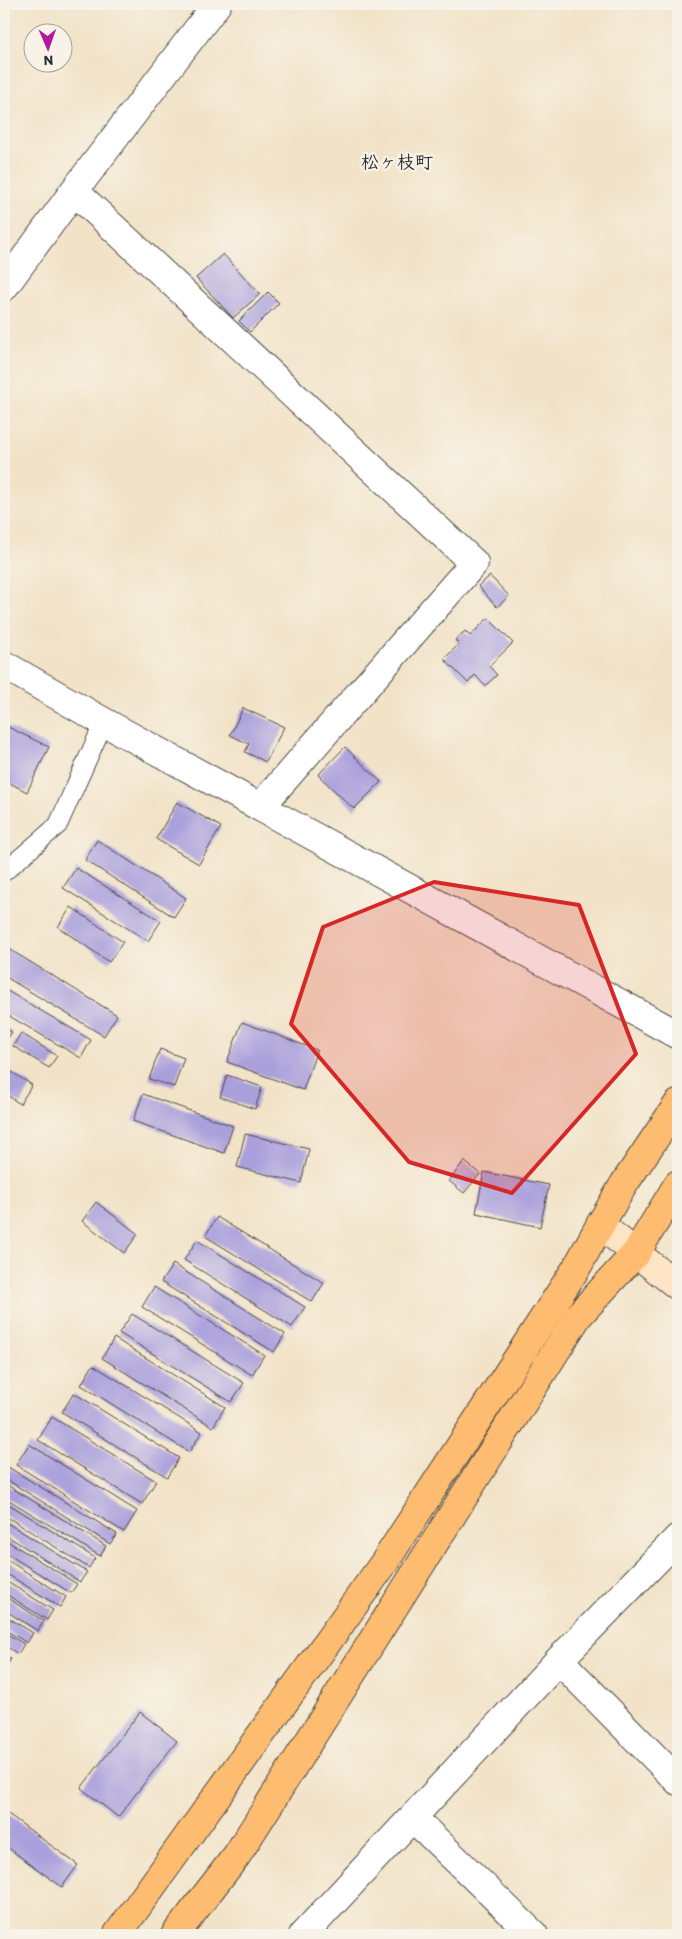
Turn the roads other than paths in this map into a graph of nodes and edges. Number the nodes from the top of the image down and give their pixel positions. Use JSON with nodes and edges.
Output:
{"nodes":[{"id":1,"x":217,"y":4,"type":"edge"},
{"id":2,"x":74,"y":191,"type":"junction"},
{"id":3,"x":4,"y":287,"type":"edge"},
{"id":4,"x":4,"y":666,"type":"edge"},
{"id":5,"x":104,"y":722,"type":"junction"},
{"id":6,"x":260,"y":807,"type":"junction"},
{"id":7,"x":4,"y":872,"type":"edge"},
{"id":8,"x":678,"y":1035,"type":"edge"},
{"id":9,"x":678,"y":1104,"type":"edge"},
{"id":10,"x":678,"y":1184,"type":"edge"},
{"id":11,"x":600,"y":1225,"type":"junction"},
{"id":12,"x":636,"y":1252,"type":"junction"},
{"id":13,"x":678,"y":1286,"type":"edge"},
{"id":14,"x":678,"y":1538,"type":"edge"},
{"id":15,"x":559,"y":1660,"type":"junction"},
{"id":16,"x":678,"y":1781,"type":"edge"},
{"id":17,"x":413,"y":1818,"type":"junction"},
{"id":18,"x":118,"y":1935,"type":"edge"},
{"id":19,"x":175,"y":1935,"type":"edge"},
{"id":20,"x":303,"y":1935,"type":"edge"},
{"id":21,"x":534,"y":1935,"type":"edge"}],
"edges":[{"from":1,"to":2,"type":"street"},
{"from":2,"to":3,"type":"street"},
{"from":2,"to":6,"type":"street"},
{"from":4,"to":5,"type":"street"},
{"from":5,"to":6,"type":"street"},
{"from":5,"to":7,"type":"lane"},
{"from":6,"to":8,"type":"street"},
{"from":9,"to":11,"type":"main road"},
{"from":10,"to":12,"type":"main road"},
{"from":11,"to":12,"type":"main road"},
{"from":11,"to":18,"type":"main road"},
{"from":12,"to":13,"type":"main road"},
{"from":12,"to":19,"type":"main road"},
{"from":14,"to":15,"type":"street"},
{"from":15,"to":16,"type":"street"},
{"from":15,"to":17,"type":"street"},
{"from":17,"to":20,"type":"street"},
{"from":17,"to":21,"type":"street"}]}
